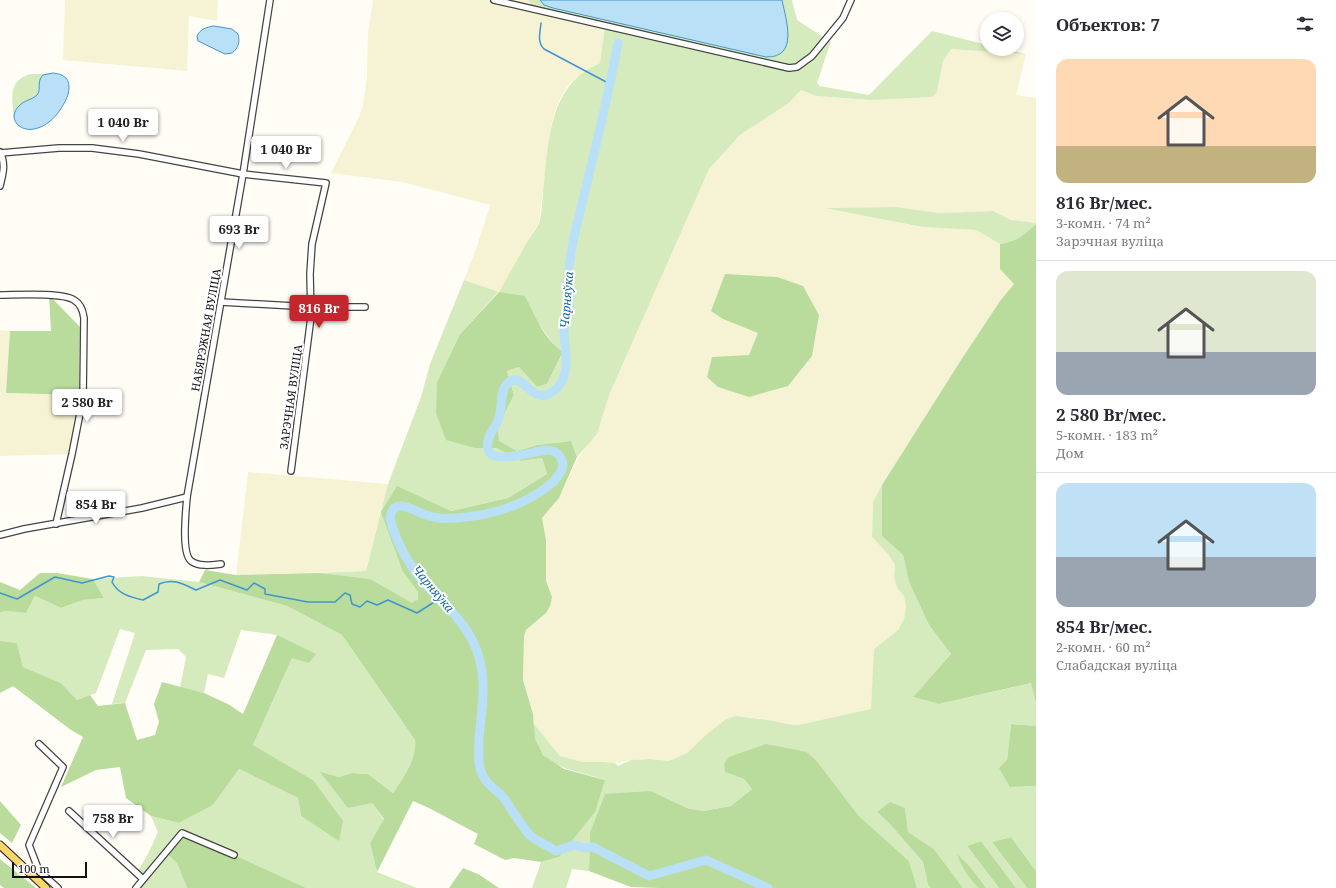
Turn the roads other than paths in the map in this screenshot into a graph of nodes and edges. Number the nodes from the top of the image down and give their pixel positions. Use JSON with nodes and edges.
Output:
{"nodes":[{"id":1,"x":270,"y":0,"type":"edge"},
{"id":2,"x":494,"y":0,"type":"edge"},
{"id":3,"x":851,"y":0,"type":"edge"},
{"id":4,"x":0,"y":153,"type":"edge"},
{"id":5,"x":243,"y":174,"type":"junction"},
{"id":6,"x":0,"y":186,"type":"edge"},
{"id":7,"x":0,"y":295,"type":"edge"},
{"id":8,"x":221,"y":302,"type":"junction"},
{"id":9,"x":312,"y":307,"type":"junction"},
{"id":10,"x":365,"y":307,"type":"dead end"},
{"id":11,"x":291,"y":471,"type":"dead end"},
{"id":12,"x":187,"y":497,"type":"junction"},
{"id":13,"x":56,"y":524,"type":"junction"},
{"id":14,"x":0,"y":535,"type":"edge"},
{"id":15,"x":221,"y":564,"type":"dead end"},
{"id":16,"x":39,"y":744,"type":"dead end"},
{"id":17,"x":69,"y":811,"type":"dead end"},
{"id":18,"x":0,"y":845,"type":"edge"},
{"id":19,"x":234,"y":855,"type":"dead end"},
{"id":20,"x":143,"y":879,"type":"junction"},
{"id":21,"x":46,"y":888,"type":"edge"},
{"id":22,"x":58,"y":888,"type":"edge"},
{"id":23,"x":136,"y":888,"type":"edge"}],
"edges":[{"from":1,"to":5,"type":"street","name":"НАБЯРЭЖНАЯ ВУЛІЦА"},
{"from":2,"to":3,"type":"street"},
{"from":4,"to":5,"type":"street"},
{"from":4,"to":6,"type":"street"},
{"from":5,"to":8,"type":"street","name":"НАБЯРЭЖНАЯ ВУЛІЦА"},
{"from":5,"to":9,"type":"street","name":"ЗАРЭЧНАЯ ВУЛІЦА"},
{"from":7,"to":13,"type":"street"},
{"from":8,"to":9,"type":"street"},
{"from":8,"to":12,"type":"street","name":"НАБЯРЭЖНАЯ ВУЛІЦА"},
{"from":9,"to":10,"type":"street"},
{"from":9,"to":11,"type":"street","name":"ЗАРЭЧНАЯ ВУЛІЦА"},
{"from":12,"to":13,"type":"street"},
{"from":12,"to":15,"type":"street","name":"НАБЯРЭЖНАЯ ВУЛІЦА"},
{"from":13,"to":14,"type":"street"},
{"from":16,"to":22,"type":"street"},
{"from":17,"to":20,"type":"street"},
{"from":18,"to":21,"type":"main road"},
{"from":19,"to":20,"type":"street"},
{"from":20,"to":23,"type":"street"}]}
